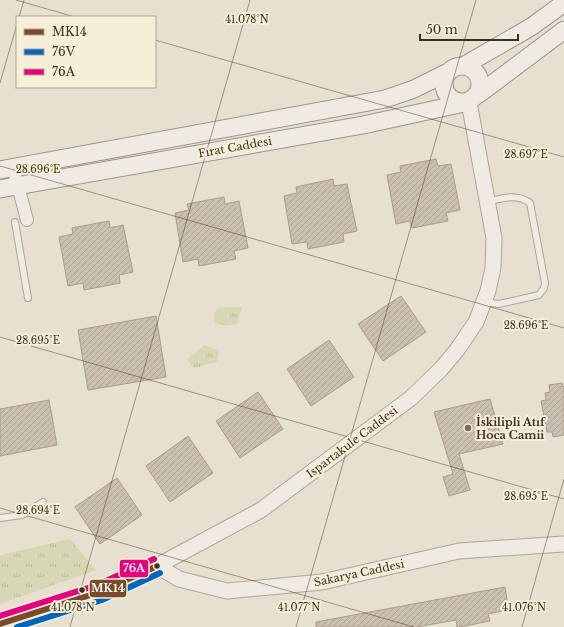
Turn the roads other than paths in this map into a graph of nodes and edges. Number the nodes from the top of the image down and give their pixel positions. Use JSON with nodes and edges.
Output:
{"nodes":[{"id":1,"x":564,"y":3,"type":"edge"},
{"id":2,"x":564,"y":30,"type":"edge"},
{"id":3,"x":465,"y":65,"type":"junction"},
{"id":4,"x":446,"y":73,"type":"junction"},
{"id":5,"x":474,"y":98,"type":"junction"},
{"id":6,"x":7,"y":168,"type":"edge"},
{"id":7,"x":18,"y":186,"type":"junction"},
{"id":8,"x":0,"y":189,"type":"edge"},
{"id":9,"x":487,"y":202,"type":"junction"},
{"id":10,"x":27,"y":220,"type":"dead end"},
{"id":11,"x":15,"y":222,"type":"dead end"},
{"id":12,"x":28,"y":298,"type":"dead end"},
{"id":13,"x":484,"y":302,"type":"junction"},
{"id":14,"x":43,"y":502,"type":"dead end"},
{"id":15,"x":0,"y":518,"type":"edge"},
{"id":16,"x":564,"y":544,"type":"edge"},
{"id":17,"x":157,"y":566,"type":"junction"},
{"id":18,"x":0,"y":624,"type":"edge"}],
"edges":[{"from":1,"to":3,"type":"main road"},
{"from":2,"to":5,"type":"main road","name":"Fırat Caddesi"},
{"from":3,"to":4,"type":"main road"},
{"from":3,"to":5,"type":"main road"},
{"from":4,"to":5,"type":"main road"},
{"from":4,"to":6,"type":"main road","name":"Fırat Caddesi"},
{"from":5,"to":7,"type":"main road","name":"Fırat Caddesi"},
{"from":5,"to":9,"type":"street","name":"Ispartakule Caddesi"},
{"from":6,"to":7,"type":"street"},
{"from":7,"to":8,"type":"main road","name":"Fırat Caddesi"},
{"from":7,"to":10,"type":"street"},
{"from":9,"to":13,"type":"street","name":"Ispartakule Caddesi"},
{"from":9,"to":13,"type":"lane"},
{"from":11,"to":12,"type":"lane"},
{"from":13,"to":17,"type":"street","name":"Ispartakule Caddesi"},
{"from":14,"to":15,"type":"lane"},
{"from":16,"to":17,"type":"street","name":"Sakarya Caddesi"},
{"from":17,"to":18,"type":"street","name":"Ispartakule Caddesi"}]}
